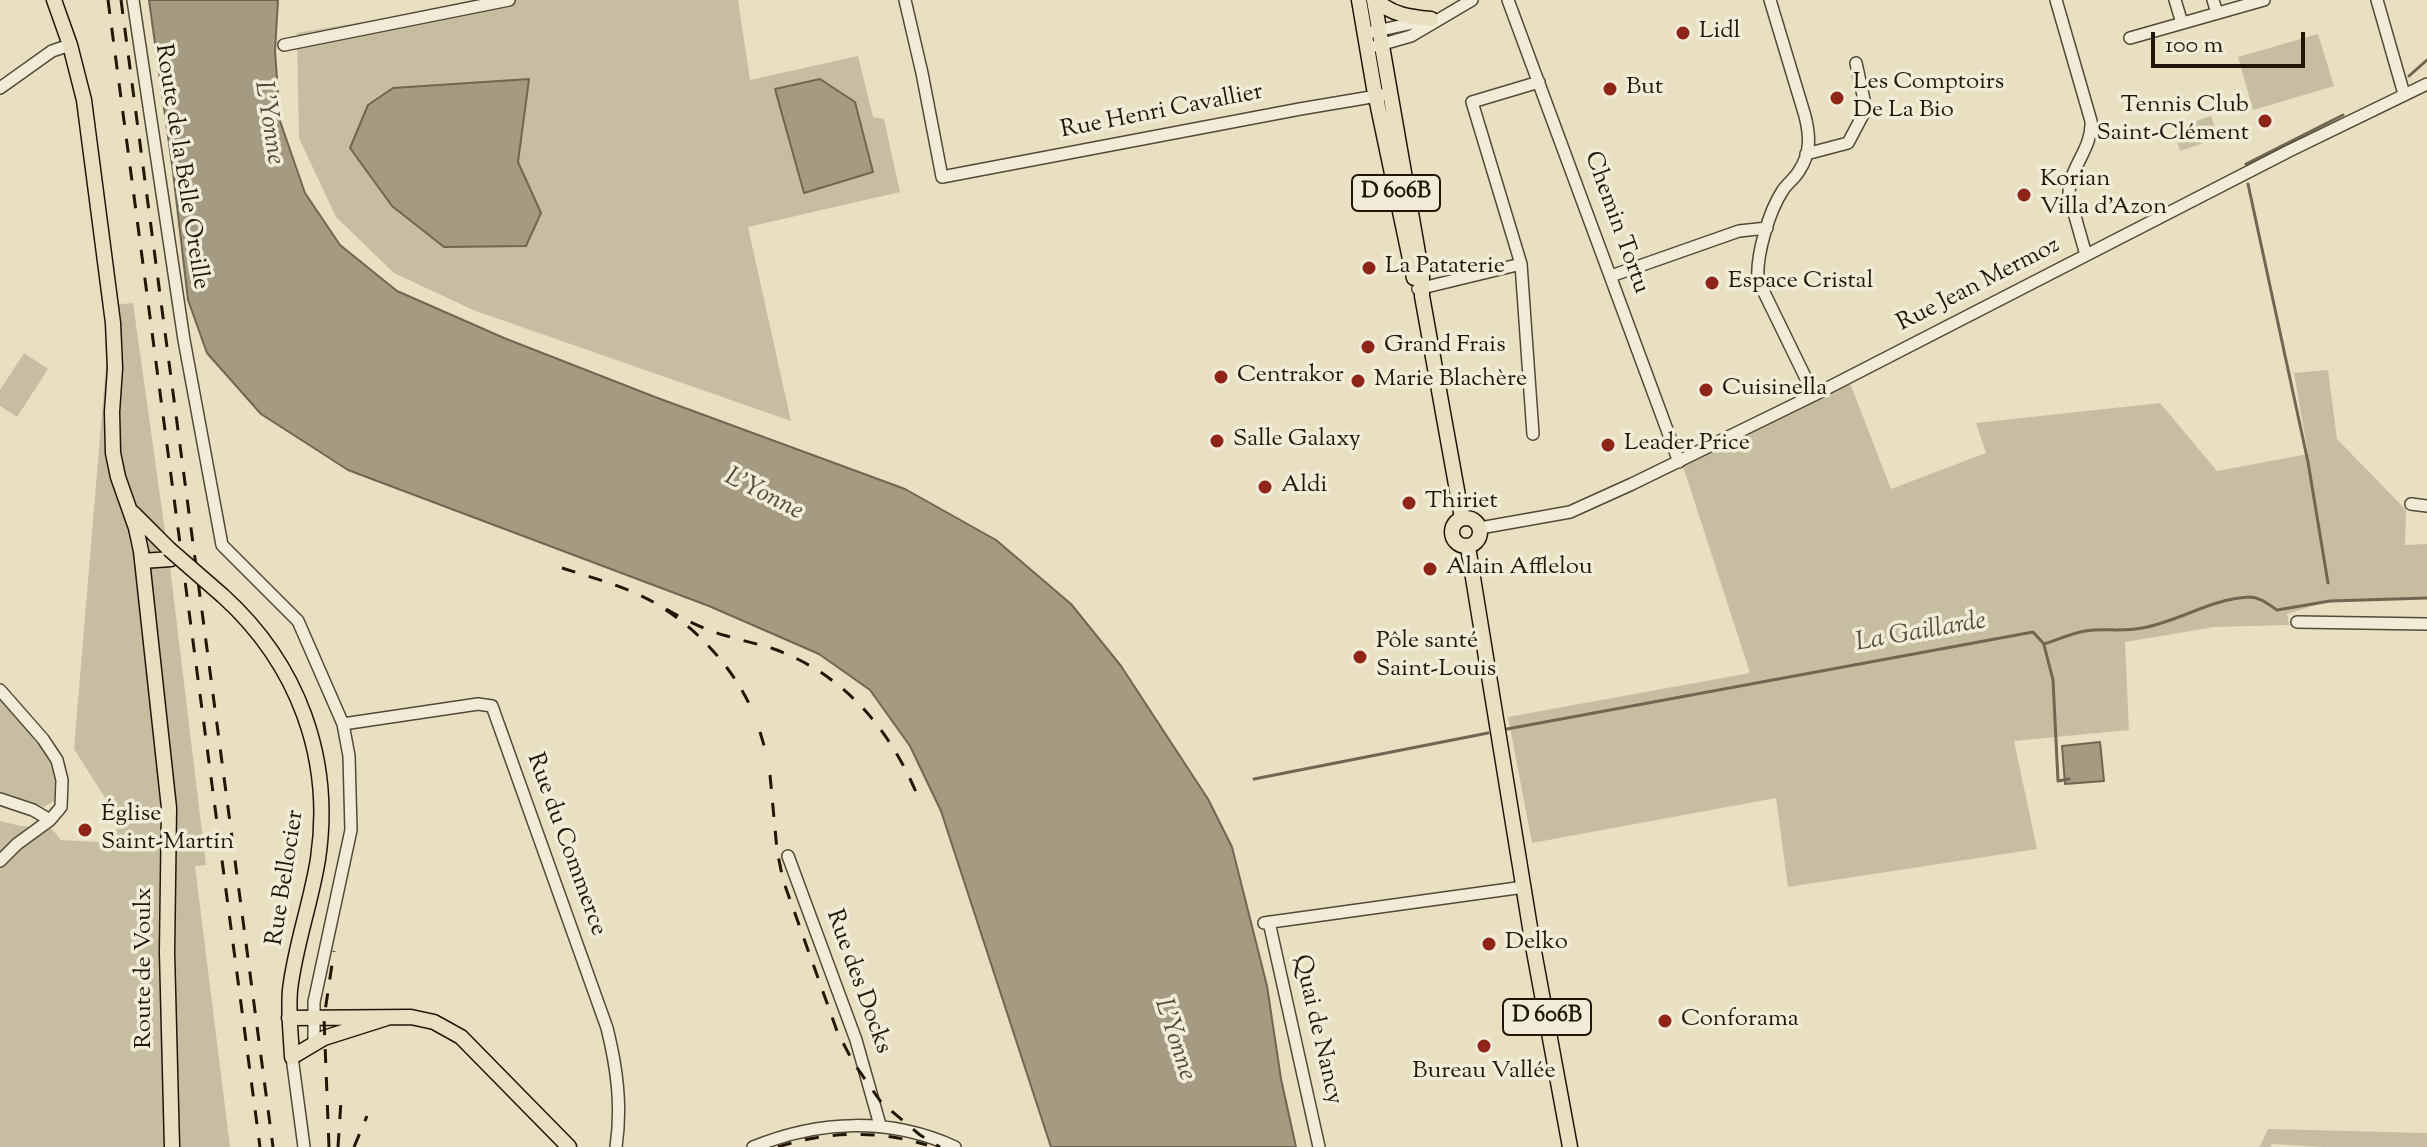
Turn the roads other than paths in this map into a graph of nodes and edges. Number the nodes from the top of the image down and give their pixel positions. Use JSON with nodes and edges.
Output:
{"nodes":[{"id":1,"x":54,"y":0,"type":"edge"},
{"id":2,"x":133,"y":0,"type":"edge"},
{"id":3,"x":509,"y":0,"type":"edge"},
{"id":4,"x":905,"y":0,"type":"edge"},
{"id":5,"x":1359,"y":0,"type":"edge"},
{"id":6,"x":1375,"y":0,"type":"edge"},
{"id":7,"x":1472,"y":0,"type":"edge"},
{"id":8,"x":1508,"y":0,"type":"edge"},
{"id":9,"x":1770,"y":0,"type":"edge"},
{"id":10,"x":2056,"y":0,"type":"edge"},
{"id":11,"x":2175,"y":0,"type":"edge"},
{"id":12,"x":2213,"y":0,"type":"edge"},
{"id":13,"x":2264,"y":0,"type":"edge"},
{"id":14,"x":2377,"y":0,"type":"edge"},
{"id":15,"x":2217,"y":13,"type":"junction"},
{"id":16,"x":1450,"y":15,"type":"junction"},
{"id":17,"x":1431,"y":19,"type":"junction"},
{"id":18,"x":2182,"y":23,"type":"junction"},
{"id":19,"x":2130,"y":38,"type":"dead end"},
{"id":20,"x":1374,"y":39,"type":"junction"},
{"id":21,"x":70,"y":45,"type":"junction"},
{"id":22,"x":284,"y":45,"type":"dead end"},
{"id":23,"x":1856,"y":63,"type":"dead end"},
{"id":24,"x":1539,"y":82,"type":"junction"},
{"id":25,"x":2427,"y":84,"type":"edge"},
{"id":26,"x":0,"y":88,"type":"edge"},
{"id":27,"x":1392,"y":93,"type":"junction"},
{"id":28,"x":2404,"y":94,"type":"junction"},
{"id":29,"x":1376,"y":96,"type":"junction"},
{"id":30,"x":1806,"y":154,"type":"junction"},
{"id":31,"x":1767,"y":228,"type":"junction"},
{"id":32,"x":2086,"y":255,"type":"junction"},
{"id":33,"x":1521,"y":264,"type":"junction"},
{"id":34,"x":1611,"y":276,"type":"junction"},
{"id":35,"x":1421,"y":291,"type":"junction"},
{"id":36,"x":1814,"y":395,"type":"junction"},
{"id":37,"x":1533,"y":434,"type":"dead end"},
{"id":38,"x":1679,"y":462,"type":"junction"},
{"id":39,"x":2411,"y":504,"type":"dead end"},
{"id":40,"x":2427,"y":506,"type":"edge"},
{"id":41,"x":132,"y":512,"type":"junction"},
{"id":42,"x":1462,"y":518,"type":"junction"},
{"id":43,"x":1480,"y":528,"type":"junction"},
{"id":44,"x":1468,"y":547,"type":"junction"},
{"id":45,"x":141,"y":556,"type":"junction"},
{"id":46,"x":174,"y":556,"type":"junction"},
{"id":47,"x":2297,"y":622,"type":"dead end"},
{"id":48,"x":2427,"y":624,"type":"edge"},
{"id":49,"x":0,"y":690,"type":"edge"},
{"id":50,"x":343,"y":724,"type":"junction"},
{"id":51,"x":0,"y":799,"type":"edge"},
{"id":52,"x":50,"y":820,"type":"junction"},
{"id":53,"x":788,"y":856,"type":"dead end"},
{"id":54,"x":0,"y":861,"type":"edge"},
{"id":55,"x":1524,"y":887,"type":"junction"},
{"id":56,"x":289,"y":1018,"type":"junction"},
{"id":57,"x":314,"y":1018,"type":"junction"},
{"id":58,"x":387,"y":1018,"type":"junction"},
{"id":59,"x":314,"y":1044,"type":"junction"},
{"id":60,"x":292,"y":1057,"type":"junction"},
{"id":61,"x":880,"y":1125,"type":"junction"},
{"id":62,"x":172,"y":1147,"type":"edge"},
{"id":63,"x":304,"y":1147,"type":"edge"},
{"id":64,"x":569,"y":1147,"type":"edge"},
{"id":65,"x":616,"y":1147,"type":"edge"},
{"id":66,"x":753,"y":1147,"type":"edge"},
{"id":67,"x":955,"y":1147,"type":"edge"},
{"id":68,"x":1319,"y":1147,"type":"edge"},
{"id":69,"x":1570,"y":1147,"type":"edge"}],
"edges":[{"from":1,"to":21,"type":"main road","name":"Route de Voulx"},
{"from":2,"to":50,"type":"street","name":"Route de la Belle Oreille"},
{"from":3,"to":22,"type":"street"},
{"from":4,"to":29,"type":"street","name":"Rue Henri Cavallier"},
{"from":5,"to":20,"type":"main road","number":"D 606B"},
{"from":6,"to":17,"type":"main road"},
{"from":6,"to":20,"type":"main road","number":"D 606B"},
{"from":7,"to":16,"type":"street"},
{"from":8,"to":24,"type":"street","name":"Chemin Tortu"},
{"from":9,"to":30,"type":"street"},
{"from":10,"to":32,"type":"street"},
{"from":11,"to":18,"type":"street"},
{"from":12,"to":15,"type":"street"},
{"from":13,"to":15,"type":"street"},
{"from":14,"to":28,"type":"street"},
{"from":15,"to":18,"type":"street"},
{"from":16,"to":17,"type":"street"},
{"from":16,"to":20,"type":"street"},
{"from":17,"to":20,"type":"street"},
{"from":18,"to":19,"type":"street"},
{"from":20,"to":27,"type":"main road","number":"D 606B"},
{"from":20,"to":29,"type":"main road","number":"D 606B"},
{"from":21,"to":26,"type":"street"},
{"from":21,"to":41,"type":"main road","name":"Route de Voulx"},
{"from":23,"to":30,"type":"street"},
{"from":24,"to":33,"type":"street"},
{"from":24,"to":34,"type":"street","name":"Chemin Tortu"},
{"from":25,"to":28,"type":"street","name":"Rue Jean Mermoz"},
{"from":27,"to":29,"type":"street","name":"Rue Henri Cavallier"},
{"from":27,"to":35,"type":"main road","number":"D 606B"},
{"from":28,"to":32,"type":"street","name":"Rue Jean Mermoz"},
{"from":29,"to":35,"type":"main road","number":"D 606B"},
{"from":30,"to":31,"type":"street"},
{"from":31,"to":34,"type":"street"},
{"from":31,"to":36,"type":"street"},
{"from":32,"to":36,"type":"street","name":"Rue Jean Mermoz"},
{"from":33,"to":35,"type":"street"},
{"from":33,"to":37,"type":"street"},
{"from":34,"to":38,"type":"street","name":"Chemin Tortu"},
{"from":35,"to":42,"type":"main road","number":"D 606B"},
{"from":36,"to":38,"type":"street","name":"Rue Jean Mermoz"},
{"from":38,"to":43,"type":"street","name":"Rue Jean Mermoz"},
{"from":39,"to":40,"type":"street"},
{"from":41,"to":45,"type":"main road","name":"Route de Voulx"},
{"from":41,"to":46,"type":"main road","name":"Rue Bellocier"},
{"from":42,"to":43,"type":"main road"},
{"from":42,"to":44,"type":"main road"},
{"from":43,"to":44,"type":"main road"},
{"from":44,"to":55,"type":"main road","number":"D 606B"},
{"from":45,"to":46,"type":"main road"},
{"from":45,"to":62,"type":"main road","name":"Route de Voulx"},
{"from":46,"to":56,"type":"main road","name":"Rue Bellocier","bridge":true},
{"from":47,"to":48,"type":"street"},
{"from":49,"to":52,"type":"street"},
{"from":50,"to":57,"type":"street","name":"Route de la Belle Oreille"},
{"from":50,"to":65,"type":"street","name":"Rue du Commerce"},
{"from":51,"to":52,"type":"street"},
{"from":52,"to":54,"type":"street"},
{"from":53,"to":61,"type":"street","name":"Rue des Docks"},
{"from":55,"to":68,"type":"street","name":"Quai de Nancy"},
{"from":55,"to":69,"type":"main road","number":"D 606B"},
{"from":56,"to":57,"type":"main road"},
{"from":56,"to":60,"type":"main road","name":"Rue Bellocier"},
{"from":57,"to":58,"type":"main road"},
{"from":57,"to":59,"type":"street","name":"Route de la Belle Oreille"},
{"from":58,"to":59,"type":"main road"},
{"from":58,"to":64,"type":"main road"},
{"from":59,"to":60,"type":"main road"},
{"from":60,"to":63,"type":"street","name":"Rue Bellocier"},
{"from":61,"to":66,"type":"street"},
{"from":61,"to":67,"type":"street"}]}
